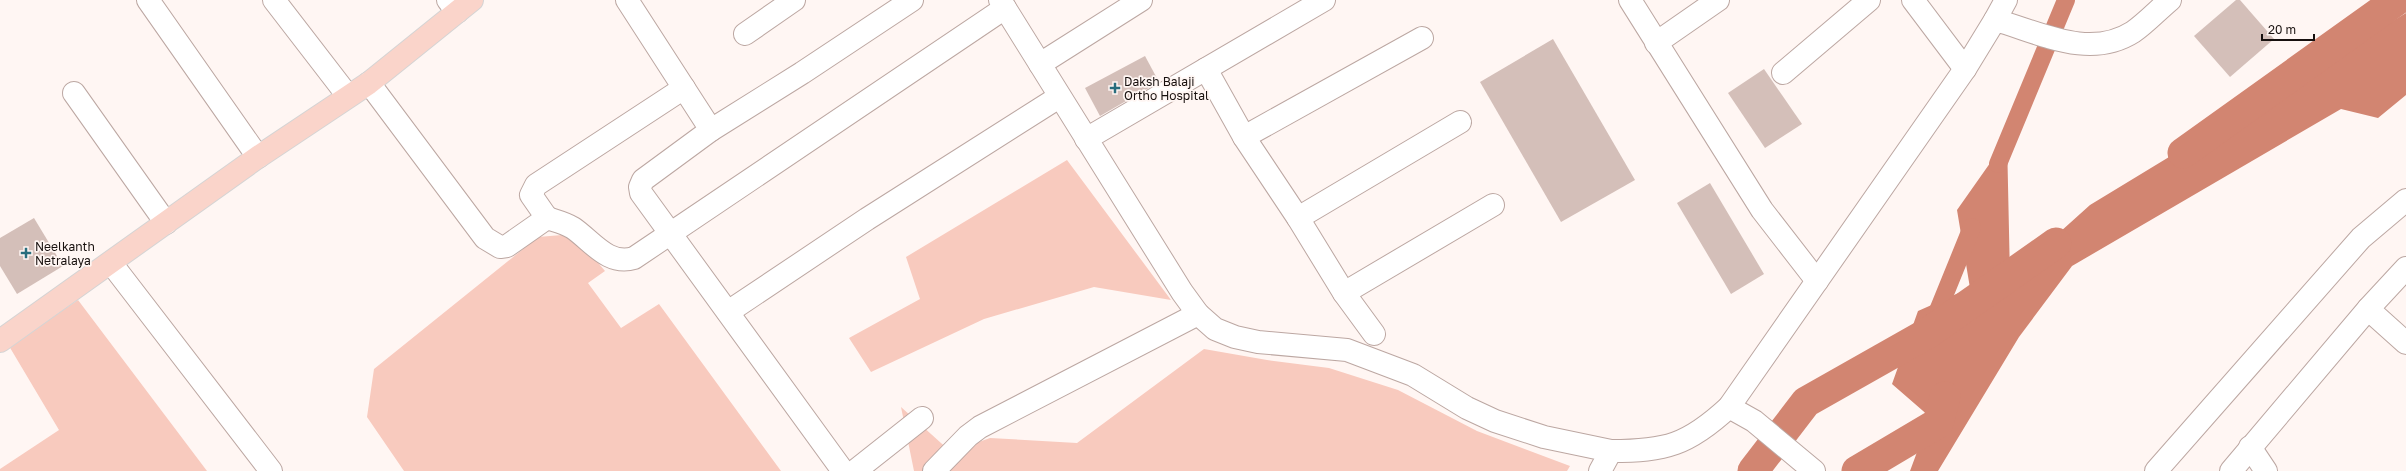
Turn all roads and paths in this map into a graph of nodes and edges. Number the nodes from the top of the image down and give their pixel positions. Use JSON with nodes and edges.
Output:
{"nodes":[{"id":1,"x":148,"y":0,"type":"edge"},
{"id":2,"x":274,"y":0,"type":"edge"},
{"id":3,"x":627,"y":0,"type":"edge"},
{"id":4,"x":794,"y":0,"type":"edge"},
{"id":5,"x":912,"y":0,"type":"edge"},
{"id":6,"x":1141,"y":0,"type":"edge"},
{"id":7,"x":1324,"y":0,"type":"edge"},
{"id":8,"x":1630,"y":0,"type":"edge"},
{"id":9,"x":1718,"y":0,"type":"edge"},
{"id":10,"x":1869,"y":0,"type":"edge"},
{"id":11,"x":1913,"y":0,"type":"edge"},
{"id":12,"x":2006,"y":0,"type":"edge"},
{"id":13,"x":2170,"y":0,"type":"edge"},
{"id":14,"x":459,"y":4,"type":"edge"},
{"id":15,"x":1003,"y":4,"type":"edge"},
{"id":16,"x":2004,"y":23,"type":"junction"},
{"id":17,"x":745,"y":34,"type":"dead end"},
{"id":18,"x":1422,"y":38,"type":"dead end"},
{"id":19,"x":1656,"y":42,"type":"junction"},
{"id":20,"x":1040,"y":64,"type":"junction"},
{"id":21,"x":1206,"y":69,"type":"junction"},
{"id":22,"x":1965,"y":69,"type":"junction"},
{"id":23,"x":1783,"y":73,"type":"dead end"},
{"id":24,"x":368,"y":83,"type":"junction"},
{"id":25,"x":684,"y":88,"type":"junction"},
{"id":26,"x":74,"y":93,"type":"dead end"},
{"id":27,"x":348,"y":96,"type":"junction"},
{"id":28,"x":1060,"y":97,"type":"junction"},
{"id":29,"x":1460,"y":122,"type":"dead end"},
{"id":30,"x":711,"y":130,"type":"junction"},
{"id":31,"x":1244,"y":137,"type":"junction"},
{"id":32,"x":1086,"y":139,"type":"junction"},
{"id":33,"x":258,"y":156,"type":"junction"},
{"id":34,"x":2406,"y":200,"type":"edge"},
{"id":35,"x":1493,"y":205,"type":"dead end"},
{"id":36,"x":547,"y":218,"type":"junction"},
{"id":37,"x":1298,"y":218,"type":"junction"},
{"id":38,"x":166,"y":223,"type":"junction"},
{"id":39,"x":672,"y":234,"type":"junction"},
{"id":40,"x":111,"y":263,"type":"junction"},
{"id":41,"x":2406,"y":268,"type":"edge"},
{"id":42,"x":1817,"y":281,"type":"junction"},
{"id":43,"x":1344,"y":293,"type":"junction"},
{"id":44,"x":2368,"y":309,"type":"junction"},
{"id":45,"x":728,"y":312,"type":"junction"},
{"id":46,"x":1198,"y":314,"type":"junction"},
{"id":47,"x":1374,"y":334,"type":"dead end"},
{"id":48,"x":0,"y":340,"type":"edge"},
{"id":49,"x":2406,"y":343,"type":"edge"},
{"id":50,"x":1730,"y":407,"type":"junction"},
{"id":51,"x":922,"y":418,"type":"dead end"},
{"id":52,"x":2250,"y":447,"type":"junction"},
{"id":53,"x":1611,"y":451,"type":"junction"},
{"id":54,"x":271,"y":471,"type":"edge"},
{"id":55,"x":844,"y":471,"type":"edge"},
{"id":56,"x":855,"y":471,"type":"edge"},
{"id":57,"x":934,"y":471,"type":"edge"},
{"id":58,"x":1600,"y":471,"type":"edge"},
{"id":59,"x":1814,"y":471,"type":"edge"},
{"id":60,"x":2156,"y":471,"type":"edge"},
{"id":61,"x":2231,"y":471,"type":"edge"},
{"id":62,"x":2266,"y":471,"type":"edge"}],
"edges":[{"from":1,"to":33,"type":"street"},
{"from":2,"to":27,"type":"street"},
{"from":3,"to":25,"type":"street"},
{"from":4,"to":17,"type":"street"},
{"from":5,"to":30,"type":"street"},
{"from":6,"to":20,"type":"street"},
{"from":7,"to":21,"type":"street"},
{"from":8,"to":19,"type":"street"},
{"from":9,"to":19,"type":"street"},
{"from":10,"to":23,"type":"street"},
{"from":11,"to":22,"type":"street"},
{"from":12,"to":16,"type":"street"},
{"from":13,"to":16,"type":"street"},
{"from":14,"to":24,"type":"main road"},
{"from":15,"to":20,"type":"street"},
{"from":15,"to":39,"type":"street"},
{"from":16,"to":22,"type":"street"},
{"from":18,"to":31,"type":"street"},
{"from":19,"to":42,"type":"street"},
{"from":20,"to":28,"type":"street"},
{"from":21,"to":31,"type":"street"},
{"from":21,"to":32,"type":"street"},
{"from":22,"to":42,"type":"street"},
{"from":24,"to":27,"type":"main road"},
{"from":24,"to":36,"type":"street"},
{"from":25,"to":30,"type":"street"},
{"from":25,"to":36,"type":"street"},
{"from":26,"to":38,"type":"street"},
{"from":27,"to":33,"type":"main road"},
{"from":28,"to":32,"type":"street"},
{"from":28,"to":45,"type":"street"},
{"from":29,"to":37,"type":"street"},
{"from":30,"to":39,"type":"street"},
{"from":31,"to":37,"type":"street"},
{"from":32,"to":46,"type":"street"},
{"from":33,"to":38,"type":"main road"},
{"from":34,"to":60,"type":"street"},
{"from":35,"to":43,"type":"street"},
{"from":36,"to":39,"type":"street"},
{"from":37,"to":43,"type":"street"},
{"from":38,"to":40,"type":"main road"},
{"from":39,"to":45,"type":"street"},
{"from":40,"to":48,"type":"main road"},
{"from":40,"to":54,"type":"street"},
{"from":41,"to":44,"type":"street"},
{"from":42,"to":50,"type":"street"},
{"from":43,"to":47,"type":"street"},
{"from":44,"to":49,"type":"street"},
{"from":44,"to":52,"type":"street"},
{"from":45,"to":55,"type":"street"},
{"from":46,"to":53,"type":"street"},
{"from":46,"to":57,"type":"street"},
{"from":50,"to":53,"type":"street"},
{"from":50,"to":59,"type":"street"},
{"from":51,"to":56,"type":"street"},
{"from":52,"to":61,"type":"street"},
{"from":52,"to":62,"type":"street"},
{"from":53,"to":58,"type":"street"}]}
